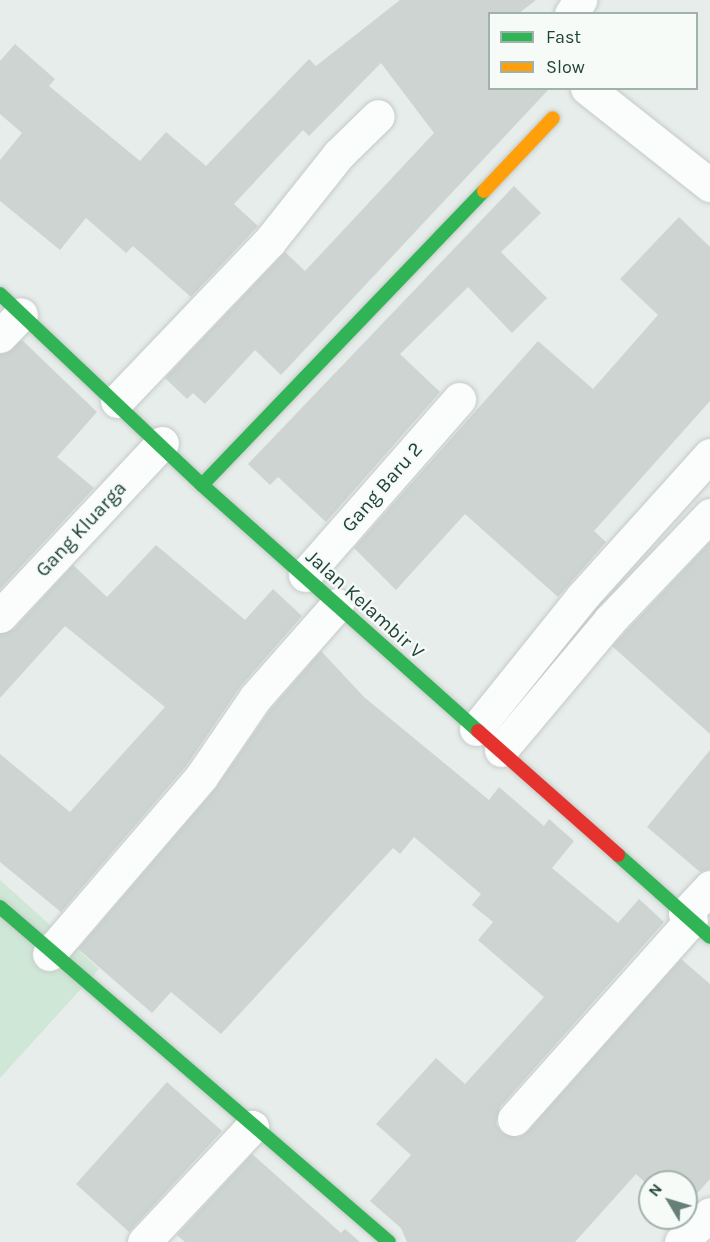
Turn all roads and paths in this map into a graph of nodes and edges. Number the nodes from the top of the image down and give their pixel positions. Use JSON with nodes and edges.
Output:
{"nodes":[{"id":1,"x":590,"y":90,"type":"edge"},
{"id":2,"x":378,"y":116,"type":"dead end"},
{"id":3,"x":553,"y":118,"type":"dead end"},
{"id":4,"x":710,"y":185,"type":"edge"},
{"id":5,"x":7,"y":314,"type":"edge"},
{"id":6,"x":459,"y":399,"type":"dead end"},
{"id":7,"x":117,"y":401,"type":"junction"},
{"id":8,"x":162,"y":443,"type":"junction"},
{"id":9,"x":710,"y":455,"type":"edge"},
{"id":10,"x":202,"y":485,"type":"junction"},
{"id":11,"x":710,"y":515,"type":"edge"},
{"id":12,"x":305,"y":575,"type":"junction"},
{"id":13,"x":337,"y":605,"type":"junction"},
{"id":14,"x":0,"y":616,"type":"edge"},
{"id":15,"x":476,"y":729,"type":"junction"},
{"id":16,"x":501,"y":750,"type":"junction"},
{"id":17,"x":710,"y":887,"type":"edge"},
{"id":18,"x":0,"y":906,"type":"edge"},
{"id":19,"x":695,"y":924,"type":"edge"},
{"id":20,"x":49,"y":954,"type":"junction"},
{"id":21,"x":514,"y":1119,"type":"dead end"},
{"id":22,"x":252,"y":1127,"type":"junction"},
{"id":23,"x":710,"y":1214,"type":"edge"},
{"id":24,"x":144,"y":1242,"type":"edge"},
{"id":25,"x":388,"y":1242,"type":"edge"},
{"id":26,"x":681,"y":1242,"type":"edge"}],
"edges":[{"from":1,"to":4,"type":"street"},
{"from":2,"to":7,"type":"street"},
{"from":3,"to":10,"type":"street"},
{"from":5,"to":7,"type":"street","name":"Jalan Kelambir V"},
{"from":6,"to":12,"type":"street","name":"Gang Baru 2"},
{"from":7,"to":8,"type":"street","name":"Jalan Kelambir V"},
{"from":8,"to":10,"type":"street","name":"Jalan Kelambir V"},
{"from":8,"to":14,"type":"street","name":"Gang Kluarga"},
{"from":9,"to":15,"type":"street"},
{"from":10,"to":12,"type":"street","name":"Jalan Kelambir V"},
{"from":11,"to":16,"type":"street"},
{"from":12,"to":13,"type":"street","name":"Jalan Kelambir V"},
{"from":13,"to":15,"type":"street","name":"Jalan Kelambir V"},
{"from":13,"to":20,"type":"street"},
{"from":15,"to":16,"type":"street","name":"Jalan Kelambir V"},
{"from":16,"to":19,"type":"street","name":"Jalan Kelambir V"},
{"from":17,"to":19,"type":"street"},
{"from":18,"to":20,"type":"street"},
{"from":19,"to":21,"type":"street"},
{"from":20,"to":22,"type":"street"},
{"from":22,"to":24,"type":"street"},
{"from":22,"to":25,"type":"street"},
{"from":23,"to":26,"type":"street"}]}
